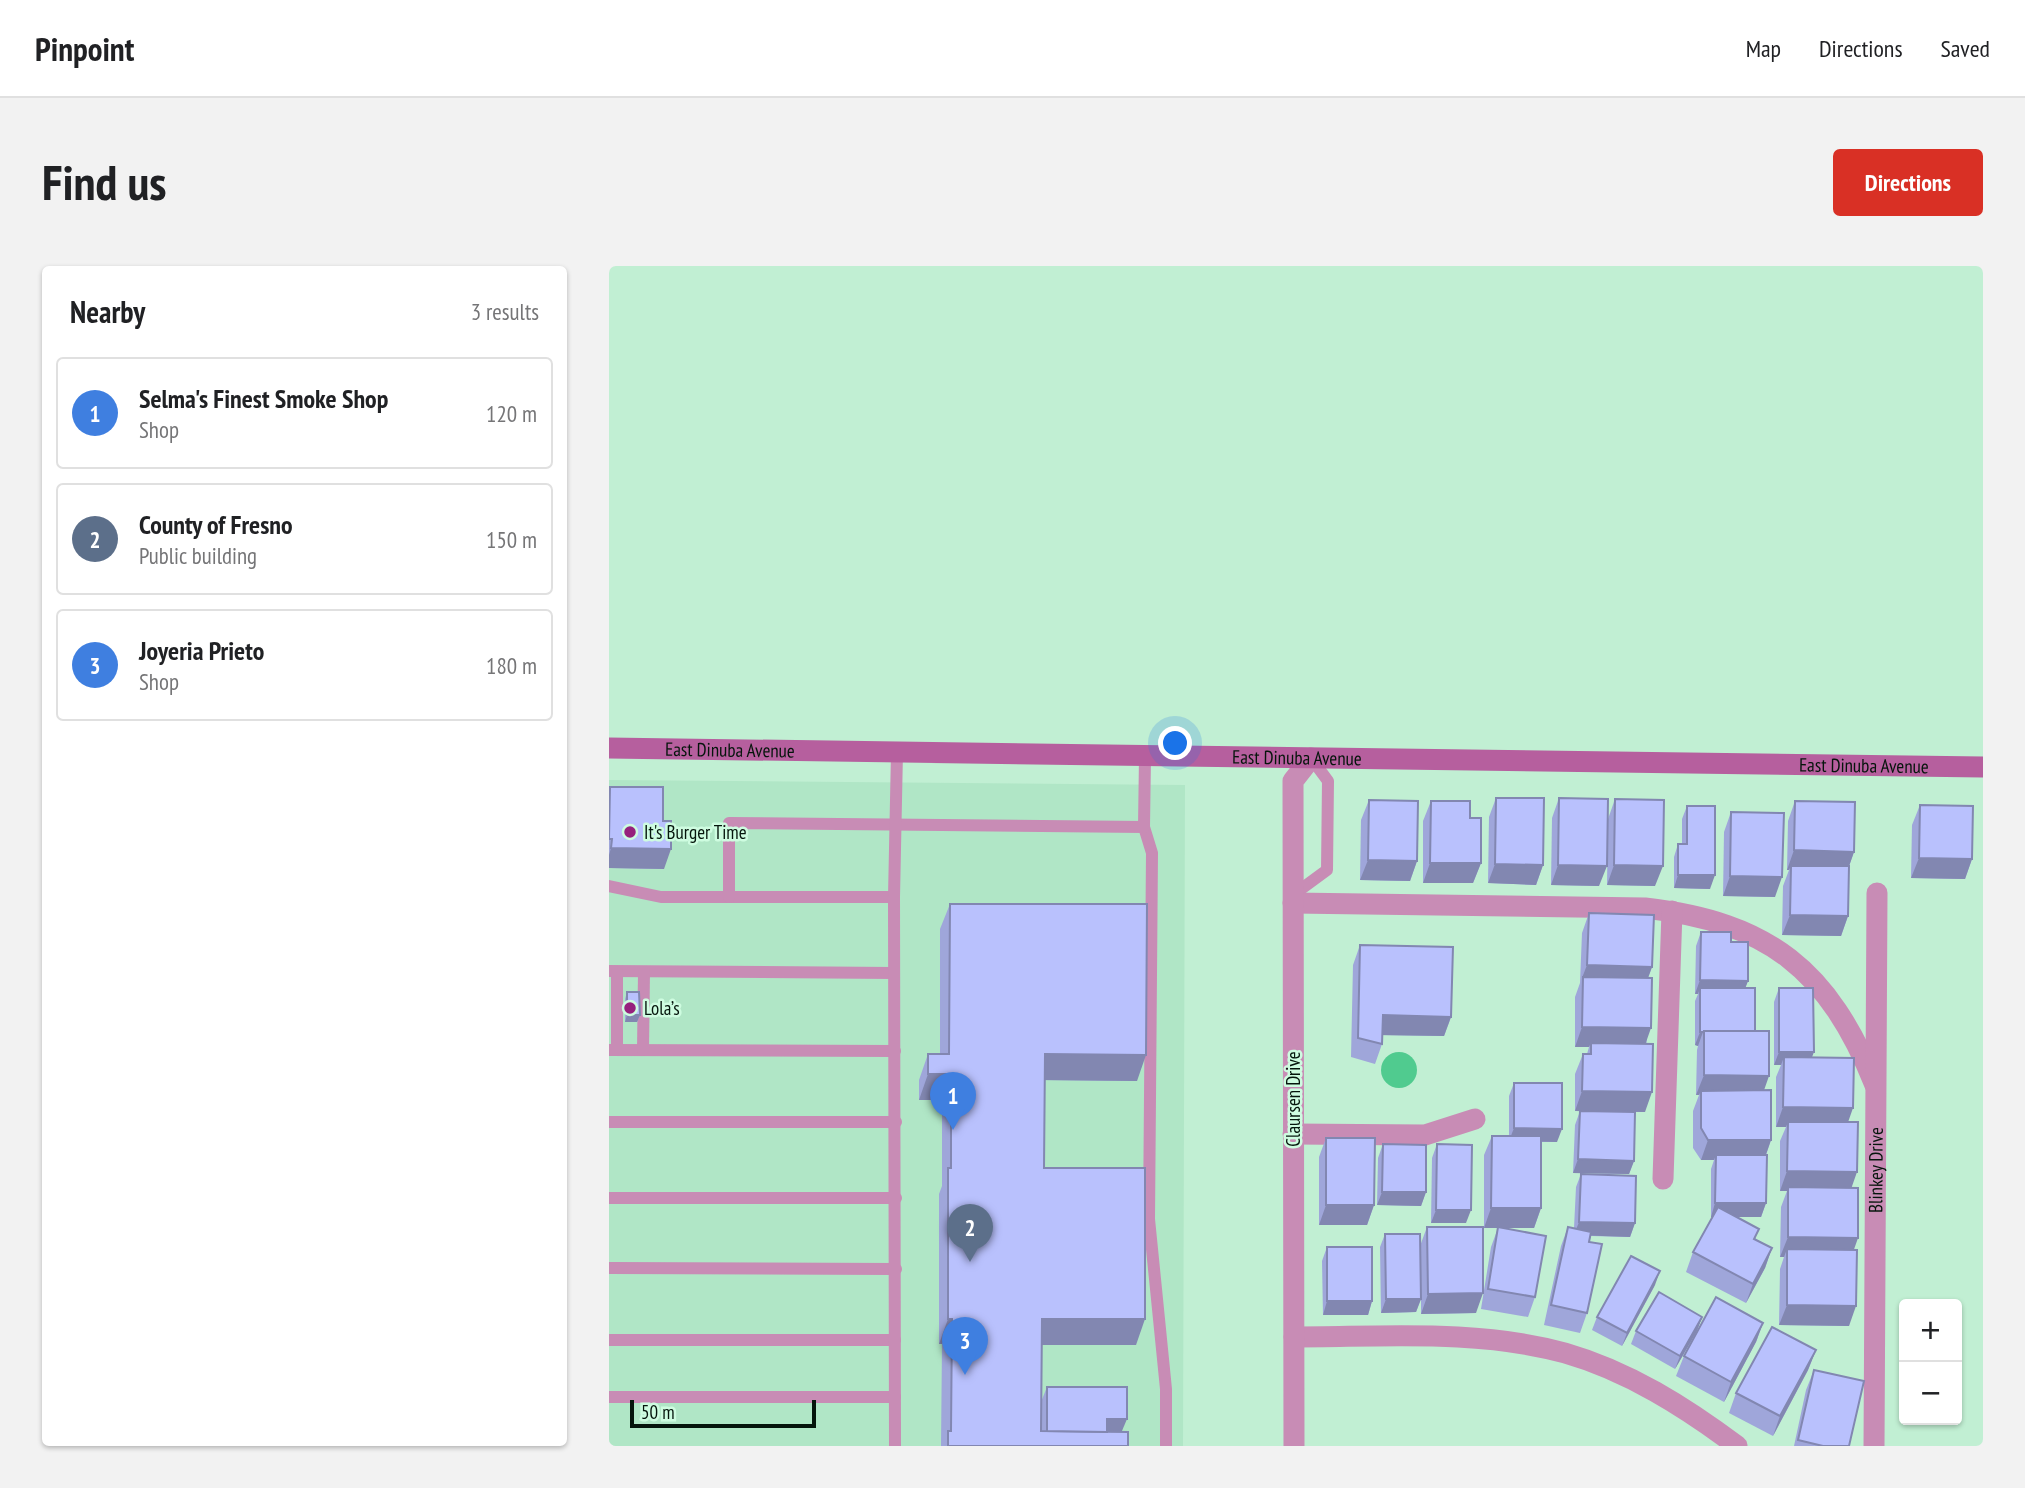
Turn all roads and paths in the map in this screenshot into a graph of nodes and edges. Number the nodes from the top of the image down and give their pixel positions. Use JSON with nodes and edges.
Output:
{"nodes":[{"id":1,"x":609,"y":748,"type":"edge"},
{"id":2,"x":897,"y":752,"type":"junction"},
{"id":3,"x":1145,"y":757,"type":"junction"},
{"id":4,"x":1311,"y":758,"type":"junction"},
{"id":5,"x":1983,"y":767,"type":"edge"},
{"id":6,"x":896,"y":825,"type":"junction"},
{"id":7,"x":1144,"y":827,"type":"junction"},
{"id":8,"x":609,"y":886,"type":"edge"},
{"id":9,"x":1877,"y":893,"type":"dead end"},
{"id":10,"x":729,"y":897,"type":"junction"},
{"id":11,"x":894,"y":897,"type":"junction"},
{"id":12,"x":1293,"y":899,"type":"junction"},
{"id":13,"x":1672,"y":911,"type":"junction"},
{"id":14,"x":613,"y":972,"type":"edge"},
{"id":15,"x":643,"y":972,"type":"junction"},
{"id":16,"x":894,"y":973,"type":"junction"},
{"id":17,"x":613,"y":1050,"type":"edge"},
{"id":18,"x":643,"y":1050,"type":"junction"},
{"id":19,"x":895,"y":1051,"type":"junction"},
{"id":20,"x":1875,"y":1085,"type":"junction"},
{"id":21,"x":1475,"y":1119,"type":"dead end"},
{"id":22,"x":609,"y":1122,"type":"edge"},
{"id":23,"x":896,"y":1122,"type":"junction"},
{"id":24,"x":1293,"y":1134,"type":"junction"},
{"id":25,"x":1663,"y":1179,"type":"dead end"},
{"id":26,"x":609,"y":1198,"type":"edge"},
{"id":27,"x":896,"y":1198,"type":"junction"},
{"id":28,"x":609,"y":1268,"type":"edge"},
{"id":29,"x":896,"y":1269,"type":"junction"},
{"id":30,"x":1294,"y":1337,"type":"junction"},
{"id":31,"x":609,"y":1340,"type":"edge"},
{"id":32,"x":895,"y":1340,"type":"junction"},
{"id":33,"x":609,"y":1397,"type":"edge"},
{"id":34,"x":895,"y":1397,"type":"junction"},
{"id":35,"x":895,"y":1446,"type":"edge"},
{"id":36,"x":1166,"y":1446,"type":"edge"},
{"id":37,"x":1294,"y":1446,"type":"edge"},
{"id":38,"x":1737,"y":1446,"type":"edge"},
{"id":39,"x":1874,"y":1446,"type":"edge"}],
"edges":[{"from":1,"to":2,"type":"street","name":"East Dinuba Avenue"},
{"from":2,"to":3,"type":"street","name":"East Dinuba Avenue"},
{"from":2,"to":6,"type":"lane"},
{"from":3,"to":4,"type":"street","name":"East Dinuba Avenue"},
{"from":3,"to":7,"type":"lane"},
{"from":4,"to":5,"type":"street","name":"East Dinuba Avenue"},
{"from":4,"to":12,"type":"street","name":"Claursen Drive"},
{"from":4,"to":12,"type":"lane"},
{"from":6,"to":7,"type":"lane"},
{"from":6,"to":10,"type":"lane"},
{"from":6,"to":11,"type":"lane"},
{"from":7,"to":36,"type":"lane"},
{"from":8,"to":10,"type":"lane"},
{"from":9,"to":20,"type":"street","name":"Blinkey Drive"},
{"from":10,"to":11,"type":"lane"},
{"from":11,"to":16,"type":"lane"},
{"from":12,"to":13,"type":"street"},
{"from":12,"to":24,"type":"street","name":"Claursen Drive"},
{"from":13,"to":20,"type":"street"},
{"from":13,"to":25,"type":"street"},
{"from":14,"to":15,"type":"lane"},
{"from":14,"to":17,"type":"lane"},
{"from":15,"to":16,"type":"lane"},
{"from":15,"to":18,"type":"lane"},
{"from":16,"to":19,"type":"lane"},
{"from":17,"to":18,"type":"lane"},
{"from":18,"to":19,"type":"lane"},
{"from":19,"to":23,"type":"lane"},
{"from":20,"to":39,"type":"street","name":"Blinkey Drive"},
{"from":21,"to":24,"type":"street"},
{"from":22,"to":23,"type":"lane"},
{"from":23,"to":27,"type":"lane"},
{"from":24,"to":30,"type":"street","name":"Claursen Drive"},
{"from":26,"to":27,"type":"lane"},
{"from":27,"to":29,"type":"lane"},
{"from":28,"to":29,"type":"lane"},
{"from":29,"to":32,"type":"lane"},
{"from":30,"to":37,"type":"street","name":"Claursen Drive"},
{"from":30,"to":38,"type":"street"},
{"from":31,"to":32,"type":"lane"},
{"from":32,"to":34,"type":"lane"},
{"from":33,"to":34,"type":"lane"},
{"from":34,"to":35,"type":"lane"}]}
